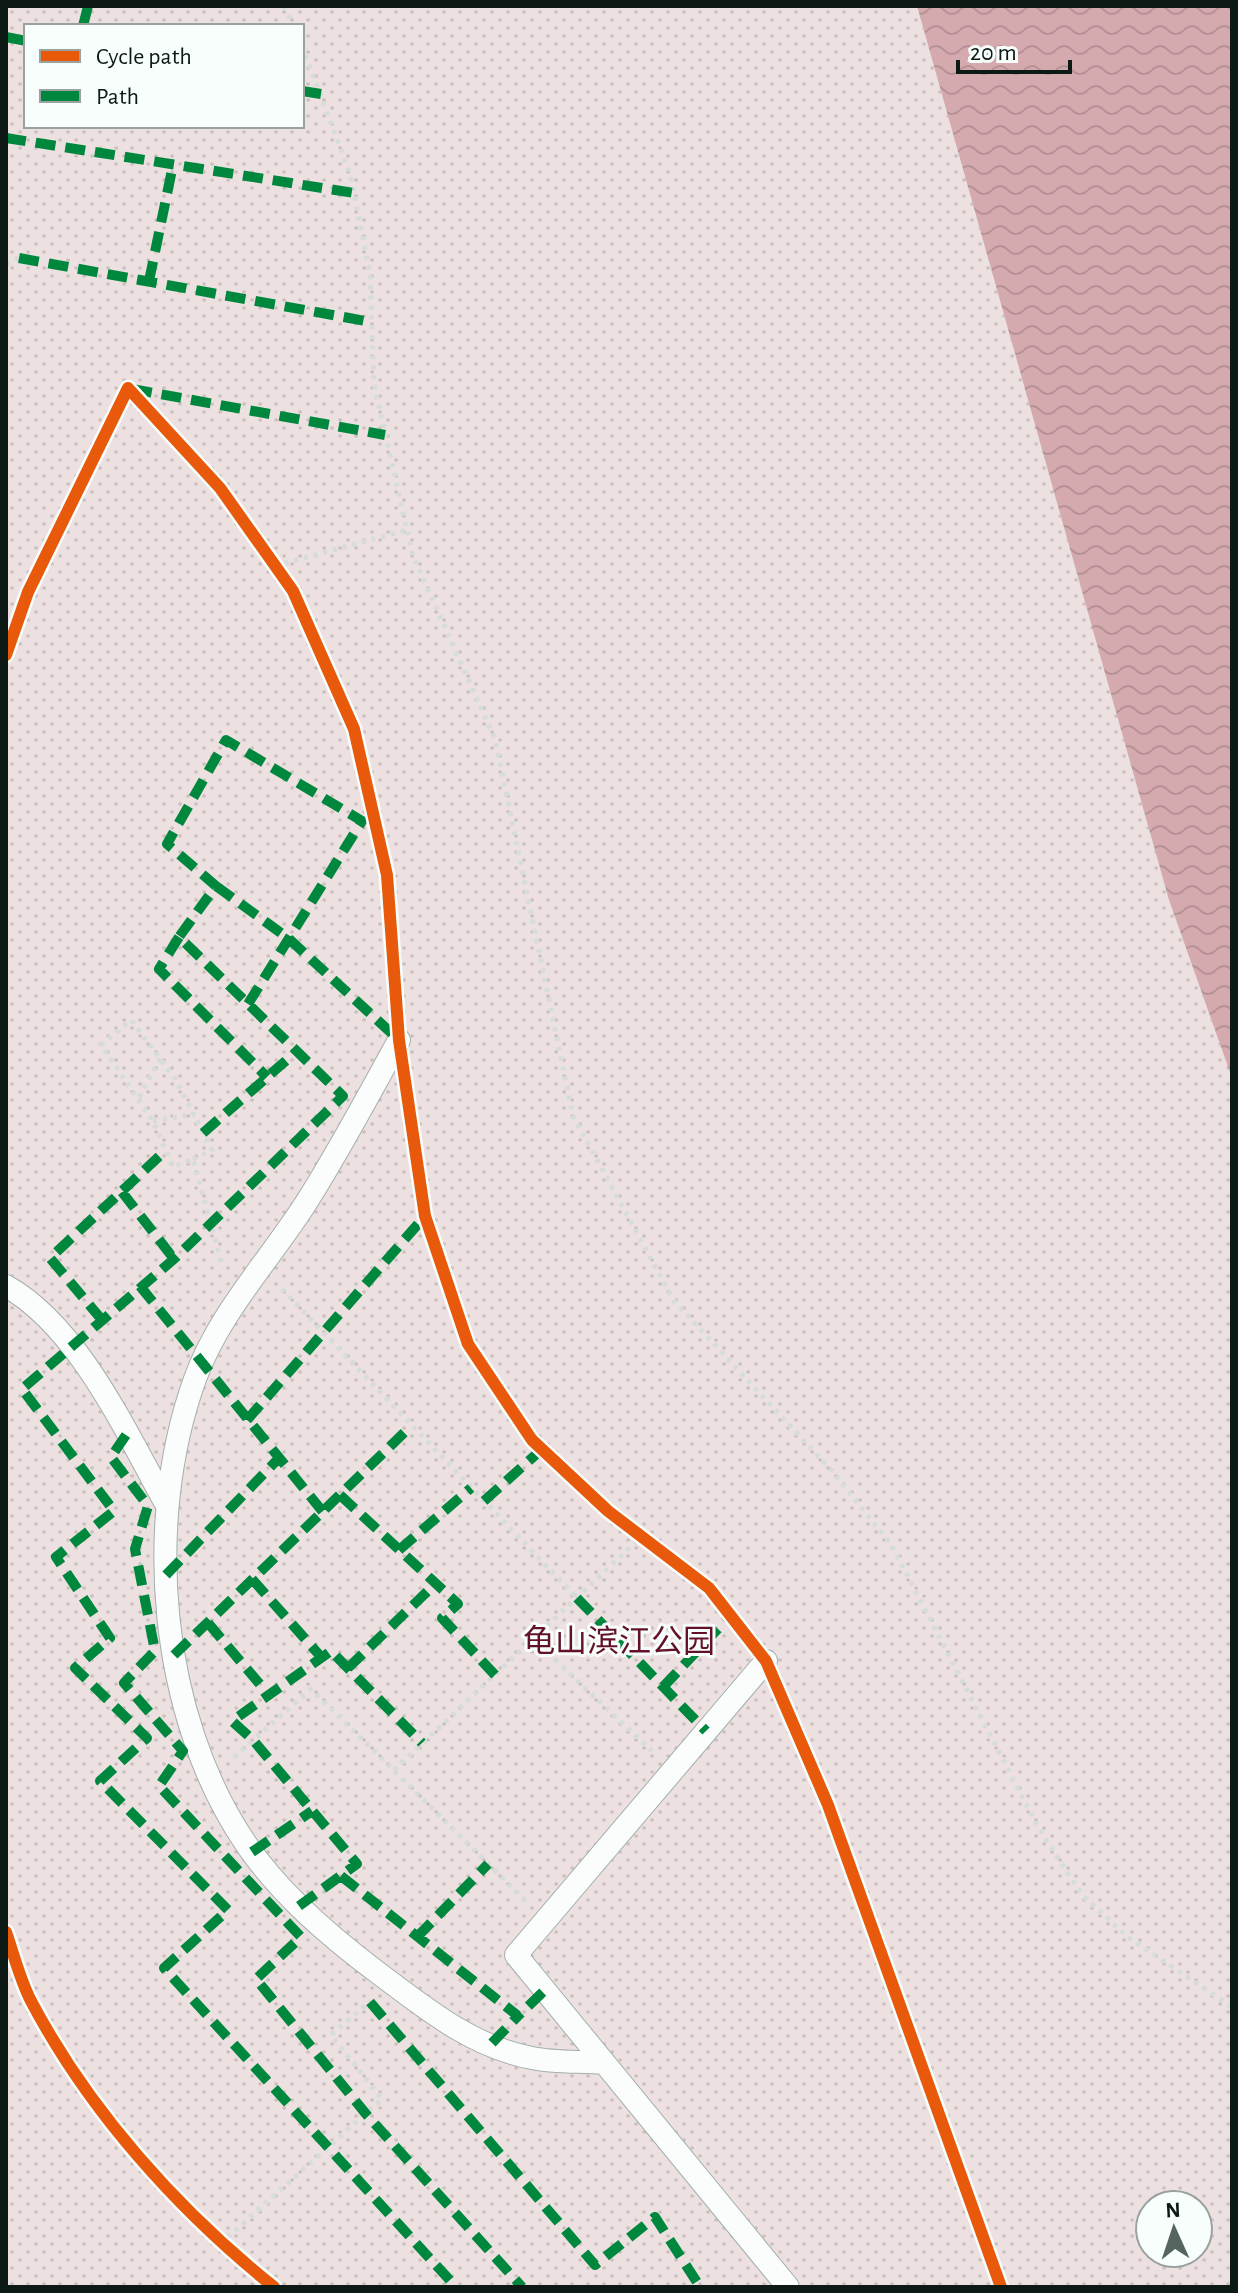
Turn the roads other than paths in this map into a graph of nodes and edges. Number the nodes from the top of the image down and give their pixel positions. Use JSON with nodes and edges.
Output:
{"nodes":[{"id":1,"x":399,"y":1040,"type":"dead end"},
{"id":2,"x":6,"y":1286,"type":"edge"},
{"id":3,"x":165,"y":1502,"type":"junction"},
{"id":4,"x":766,"y":1661,"type":"dead end"},
{"id":5,"x":604,"y":2063,"type":"junction"},
{"id":6,"x":788,"y":2287,"type":"edge"}],
"edges":[{"from":1,"to":3,"type":"lane"},
{"from":2,"to":3,"type":"lane"},
{"from":3,"to":5,"type":"lane"},
{"from":4,"to":5,"type":"lane"},
{"from":5,"to":6,"type":"lane"}]}
